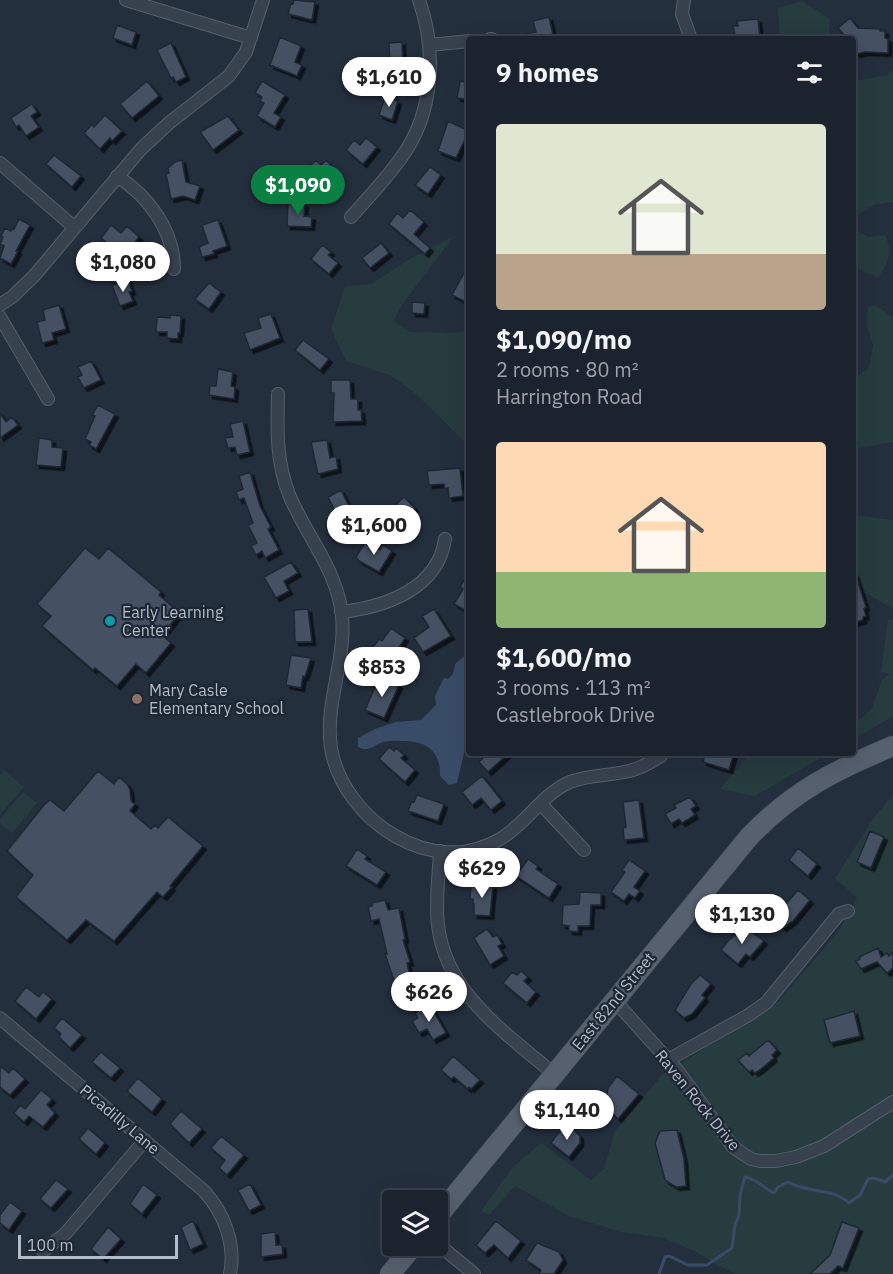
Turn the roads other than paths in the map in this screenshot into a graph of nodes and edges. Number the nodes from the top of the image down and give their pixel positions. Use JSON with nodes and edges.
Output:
{"nodes":[{"id":1,"x":126,"y":0,"type":"edge"},
{"id":2,"x":263,"y":0,"type":"edge"},
{"id":3,"x":419,"y":0,"type":"edge"},
{"id":4,"x":684,"y":0,"type":"edge"},
{"id":5,"x":690,"y":36,"type":"edge"},
{"id":6,"x":251,"y":38,"type":"junction"},
{"id":7,"x":466,"y":41,"type":"edge"},
{"id":8,"x":429,"y":45,"type":"junction"},
{"id":9,"x":0,"y":163,"type":"edge"},
{"id":10,"x":117,"y":176,"type":"junction"},
{"id":11,"x":351,"y":217,"type":"dead end"},
{"id":12,"x":74,"y":227,"type":"junction"},
{"id":13,"x":174,"y":268,"type":"dead end"},
{"id":14,"x":0,"y":305,"type":"edge"},
{"id":15,"x":0,"y":317,"type":"edge"},
{"id":16,"x":278,"y":394,"type":"dead end"},
{"id":17,"x":48,"y":399,"type":"dead end"},
{"id":18,"x":445,"y":539,"type":"dead end"},
{"id":19,"x":341,"y":612,"type":"junction"},
{"id":20,"x":893,"y":747,"type":"edge"},
{"id":21,"x":661,"y":756,"type":"dead end"},
{"id":22,"x":541,"y":804,"type":"junction"},
{"id":23,"x":584,"y":850,"type":"dead end"},
{"id":24,"x":440,"y":851,"type":"junction"},
{"id":25,"x":848,"y":911,"type":"dead end"},
{"id":26,"x":614,"y":1000,"type":"junction"},
{"id":27,"x":0,"y":1018,"type":"edge"},
{"id":28,"x":668,"y":1060,"type":"junction"},
{"id":29,"x":554,"y":1074,"type":"junction"},
{"id":30,"x":893,"y":1102,"type":"edge"},
{"id":31,"x":145,"y":1140,"type":"junction"},
{"id":32,"x":448,"y":1204,"type":"edge"},
{"id":33,"x":43,"y":1251,"type":"dead end"},
{"id":34,"x":448,"y":1252,"type":"edge"},
{"id":35,"x":405,"y":1256,"type":"edge"},
{"id":36,"x":230,"y":1274,"type":"edge"},
{"id":37,"x":390,"y":1274,"type":"edge"},
{"id":38,"x":474,"y":1274,"type":"edge"}],
"edges":[{"from":1,"to":6,"type":"street"},
{"from":2,"to":6,"type":"street"},
{"from":3,"to":8,"type":"street"},
{"from":4,"to":5,"type":"street"},
{"from":6,"to":10,"type":"street"},
{"from":7,"to":8,"type":"street"},
{"from":8,"to":11,"type":"street"},
{"from":9,"to":12,"type":"street"},
{"from":10,"to":12,"type":"street"},
{"from":10,"to":13,"type":"street"},
{"from":12,"to":14,"type":"street"},
{"from":15,"to":17,"type":"street"},
{"from":16,"to":19,"type":"street"},
{"from":18,"to":19,"type":"street"},
{"from":19,"to":24,"type":"street"},
{"from":20,"to":26,"type":"main road","name":"East 82nd Street"},
{"from":21,"to":22,"type":"street"},
{"from":22,"to":23,"type":"street"},
{"from":22,"to":24,"type":"street"},
{"from":24,"to":29,"type":"street"},
{"from":25,"to":28,"type":"street"},
{"from":26,"to":28,"type":"street","name":"Raven Rock Drive"},
{"from":26,"to":29,"type":"main road","name":"East 82nd Street"},
{"from":27,"to":31,"type":"street","name":"Picadilly Lane"},
{"from":28,"to":30,"type":"street","name":"Raven Rock Drive"},
{"from":29,"to":32,"type":"main road","name":"East 82nd Street"},
{"from":31,"to":33,"type":"street"},
{"from":31,"to":36,"type":"street","name":"Picadilly Lane"},
{"from":34,"to":38,"type":"street"},
{"from":35,"to":37,"type":"main road"}]}
